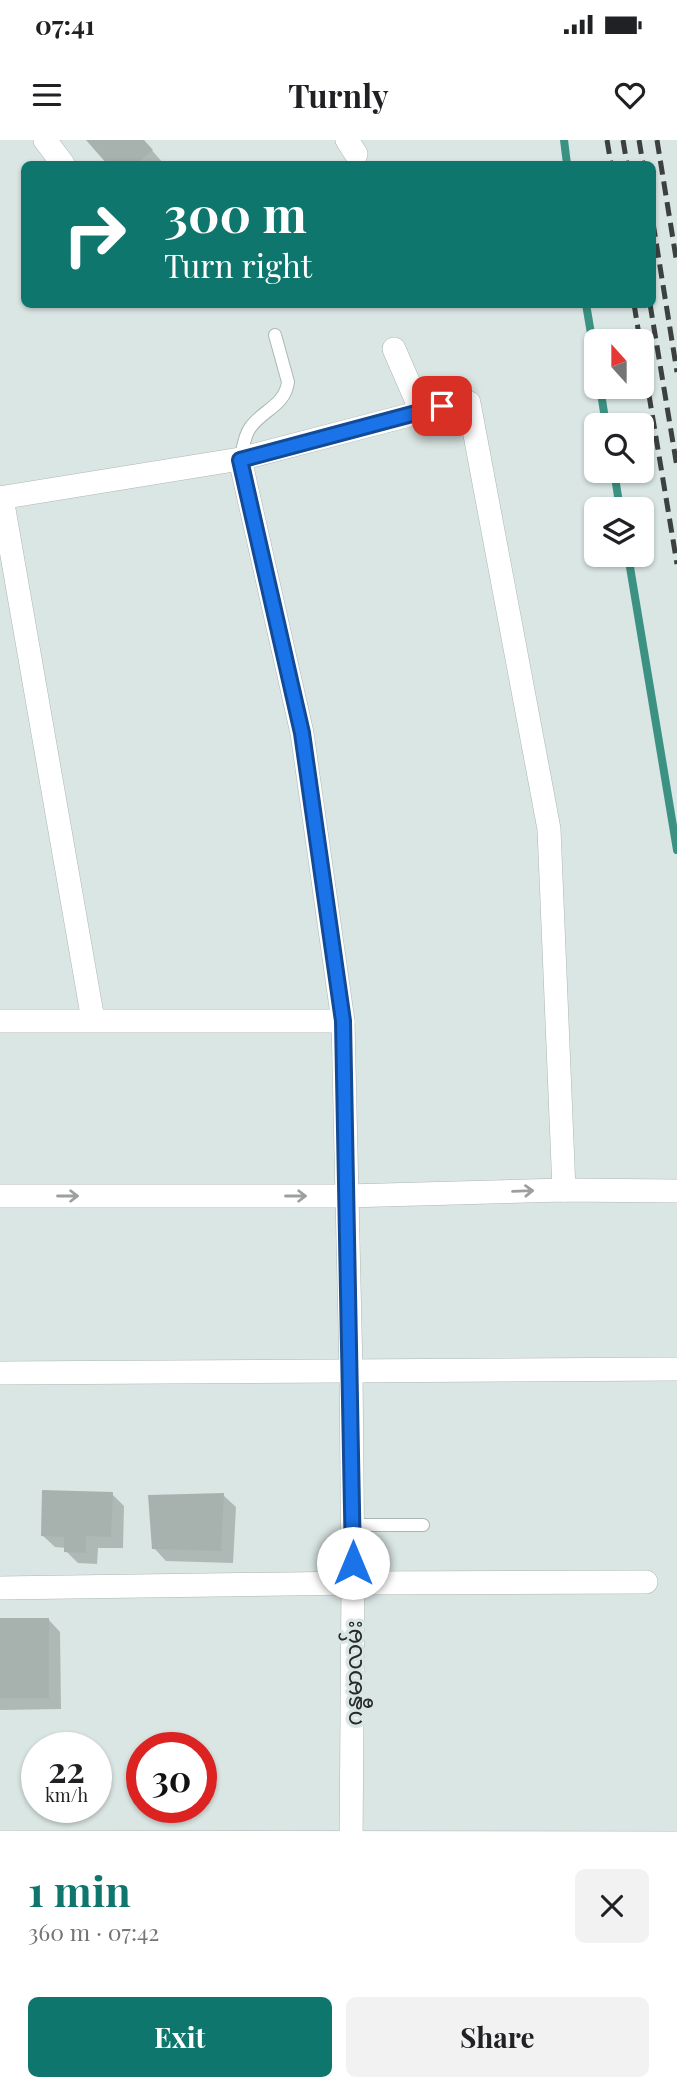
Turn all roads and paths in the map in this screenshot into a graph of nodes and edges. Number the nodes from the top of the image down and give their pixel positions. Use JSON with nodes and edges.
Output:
{"nodes":[{"id":1,"x":45,"y":140,"type":"edge"},
{"id":2,"x":61,"y":161,"type":"edge"},
{"id":3,"x":275,"y":335,"type":"dead end"},
{"id":4,"x":394,"y":349,"type":"dead end"},
{"id":5,"x":421,"y":411,"type":"junction"},
{"id":6,"x":240,"y":460,"type":"junction"},
{"id":7,"x":1,"y":498,"type":"edge"},
{"id":8,"x":93,"y":1020,"type":"junction"},
{"id":9,"x":0,"y":1021,"type":"edge"},
{"id":10,"x":343,"y":1021,"type":"junction"},
{"id":11,"x":564,"y":1190,"type":"junction"},
{"id":12,"x":677,"y":1191,"type":"edge"},
{"id":13,"x":0,"y":1196,"type":"edge"},
{"id":14,"x":347,"y":1196,"type":"junction"},
{"id":15,"x":677,"y":1369,"type":"edge"},
{"id":16,"x":351,"y":1371,"type":"junction"},
{"id":17,"x":0,"y":1373,"type":"edge"},
{"id":18,"x":352,"y":1525,"type":"junction"},
{"id":19,"x":424,"y":1525,"type":"dead end"},
{"id":20,"x":646,"y":1582,"type":"dead end"},
{"id":21,"x":353,"y":1583,"type":"junction"},
{"id":22,"x":0,"y":1588,"type":"edge"},
{"id":23,"x":0,"y":1842,"type":"edge"},
{"id":24,"x":677,"y":1843,"type":"edge"},
{"id":25,"x":351,"y":1844,"type":"edge"}],
"edges":[{"from":1,"to":2,"type":"street"},
{"from":3,"to":6,"type":"lane"},
{"from":4,"to":5,"type":"street"},
{"from":5,"to":6,"type":"street"},
{"from":5,"to":11,"type":"street"},
{"from":6,"to":7,"type":"street"},
{"from":6,"to":10,"type":"street","name":"ဂန္ဓမာလမ်း"},
{"from":7,"to":8,"type":"street"},
{"from":8,"to":9,"type":"street"},
{"from":8,"to":10,"type":"street"},
{"from":10,"to":14,"type":"street","name":"ဂန္ဓမာလမ်း"},
{"from":11,"to":12,"type":"street"},
{"from":14,"to":11,"type":"street","one_way":true},
{"from":13,"to":14,"type":"street","one_way":true},
{"from":14,"to":16,"type":"street","name":"ဂန္ဓမာလမ်း"},
{"from":15,"to":16,"type":"street"},
{"from":16,"to":17,"type":"street"},
{"from":16,"to":18,"type":"street","name":"ဂန္ဓမာလမ်း"},
{"from":18,"to":19,"type":"lane"},
{"from":18,"to":21,"type":"street","name":"ဂန္ဓမာလမ်း"},
{"from":20,"to":21,"type":"street"},
{"from":21,"to":22,"type":"street"},
{"from":21,"to":25,"type":"street","name":"ဂန္ဓမာလမ်း"},
{"from":23,"to":25,"type":"street"},
{"from":24,"to":25,"type":"street"}]}
